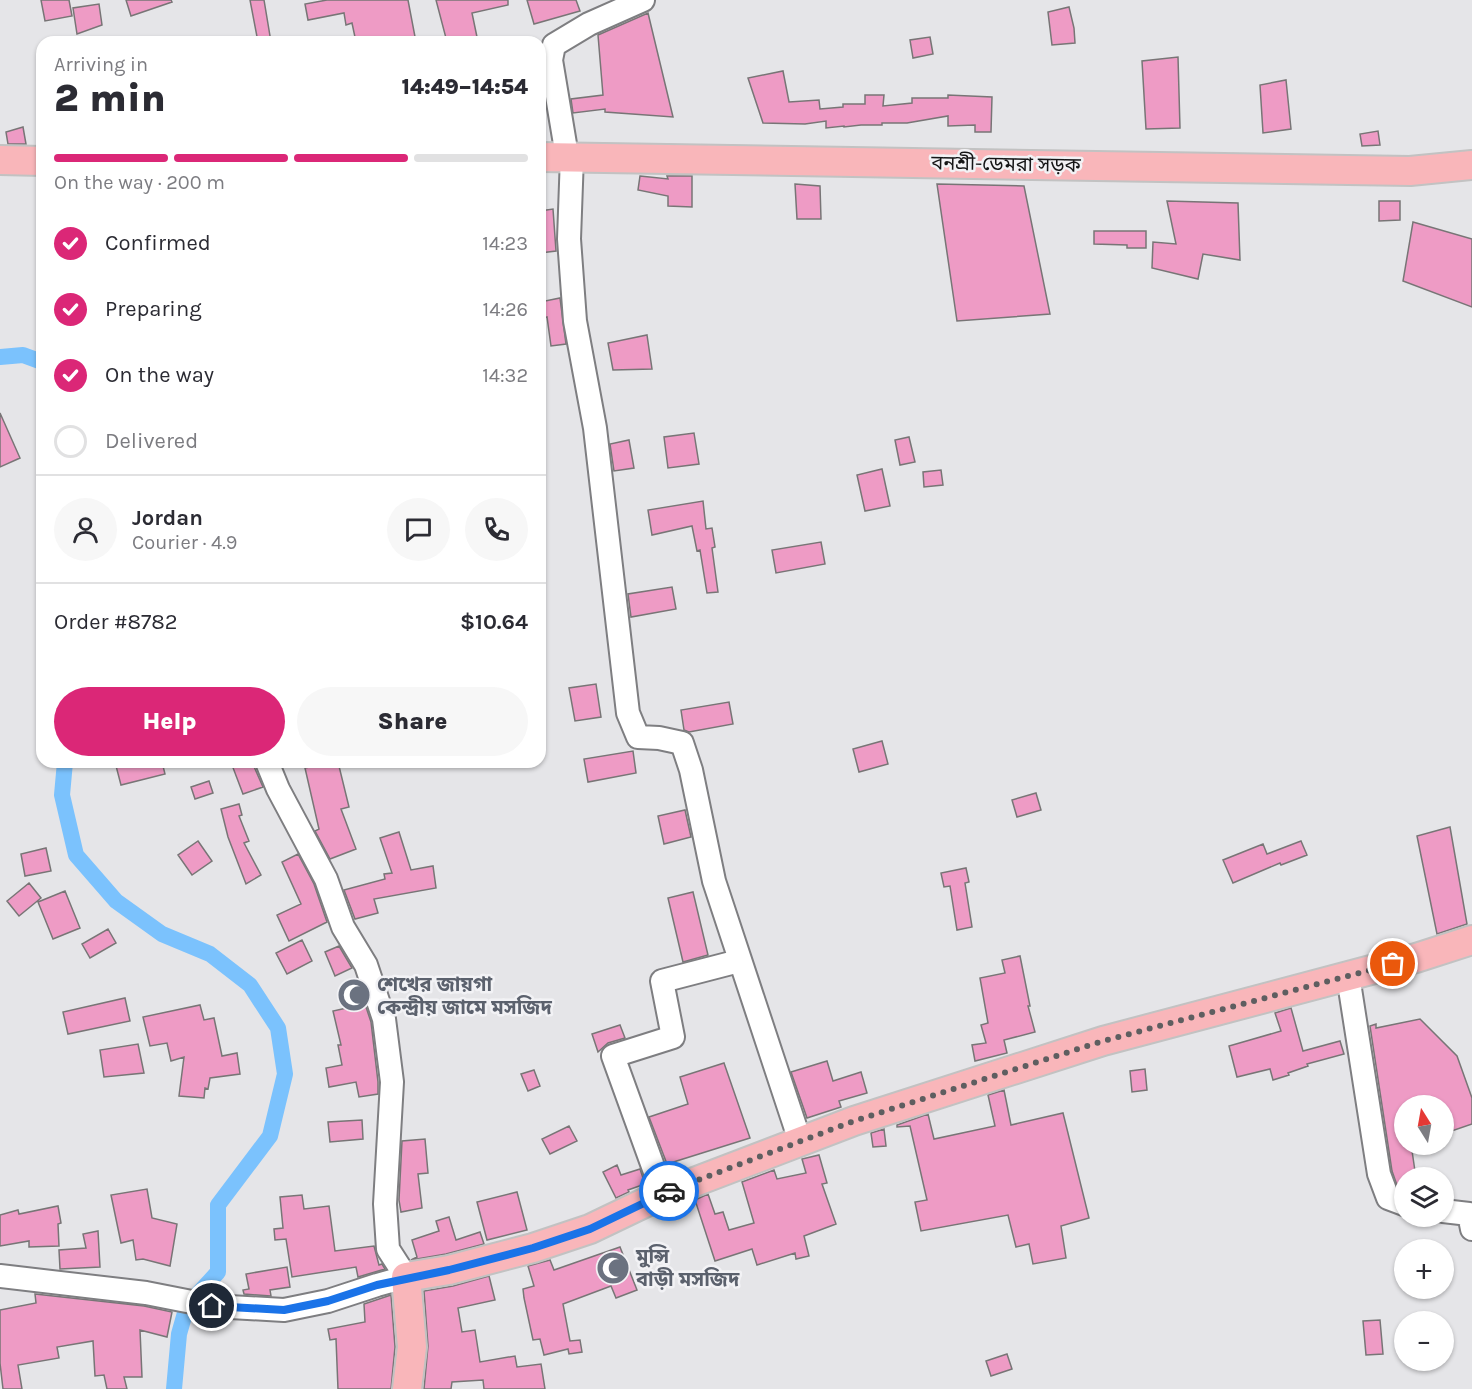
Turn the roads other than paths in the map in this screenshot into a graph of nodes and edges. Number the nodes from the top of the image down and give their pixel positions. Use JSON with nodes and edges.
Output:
{"nodes":[{"id":1,"x":643,"y":0,"type":"edge"},
{"id":2,"x":559,"y":156,"type":"edge"},
{"id":3,"x":0,"y":160,"type":"edge"},
{"id":4,"x":36,"y":161,"type":"edge"},
{"id":5,"x":1472,"y":165,"type":"edge"},
{"id":6,"x":269,"y":768,"type":"edge"},
{"id":7,"x":1472,"y":940,"type":"edge"},
{"id":8,"x":739,"y":962,"type":"junction"},
{"id":9,"x":1348,"y":976,"type":"junction"},
{"id":10,"x":800,"y":1141,"type":"junction"},
{"id":11,"x":663,"y":1194,"type":"junction"},
{"id":12,"x":1394,"y":1200,"type":"edge"},
{"id":13,"x":1454,"y":1212,"type":"edge"},
{"id":14,"x":1472,"y":1229,"type":"edge"},
{"id":15,"x":0,"y":1276,"type":"edge"},
{"id":16,"x":406,"y":1277,"type":"junction"},
{"id":17,"x":407,"y":1389,"type":"edge"}],
"edges":[{"from":1,"to":2,"type":"street"},
{"from":2,"to":5,"type":"main road","name":"বনশ্রী-ডেমরা সড়ক"},
{"from":2,"to":8,"type":"street"},
{"from":3,"to":4,"type":"main road"},
{"from":6,"to":16,"type":"street"},
{"from":7,"to":9,"type":"main road"},
{"from":8,"to":10,"type":"street"},
{"from":8,"to":11,"type":"street"},
{"from":9,"to":10,"type":"main road"},
{"from":9,"to":12,"type":"street"},
{"from":10,"to":11,"type":"main road"},
{"from":11,"to":16,"type":"main road"},
{"from":13,"to":14,"type":"street"},
{"from":15,"to":16,"type":"street"},
{"from":16,"to":17,"type":"main road"}]}
